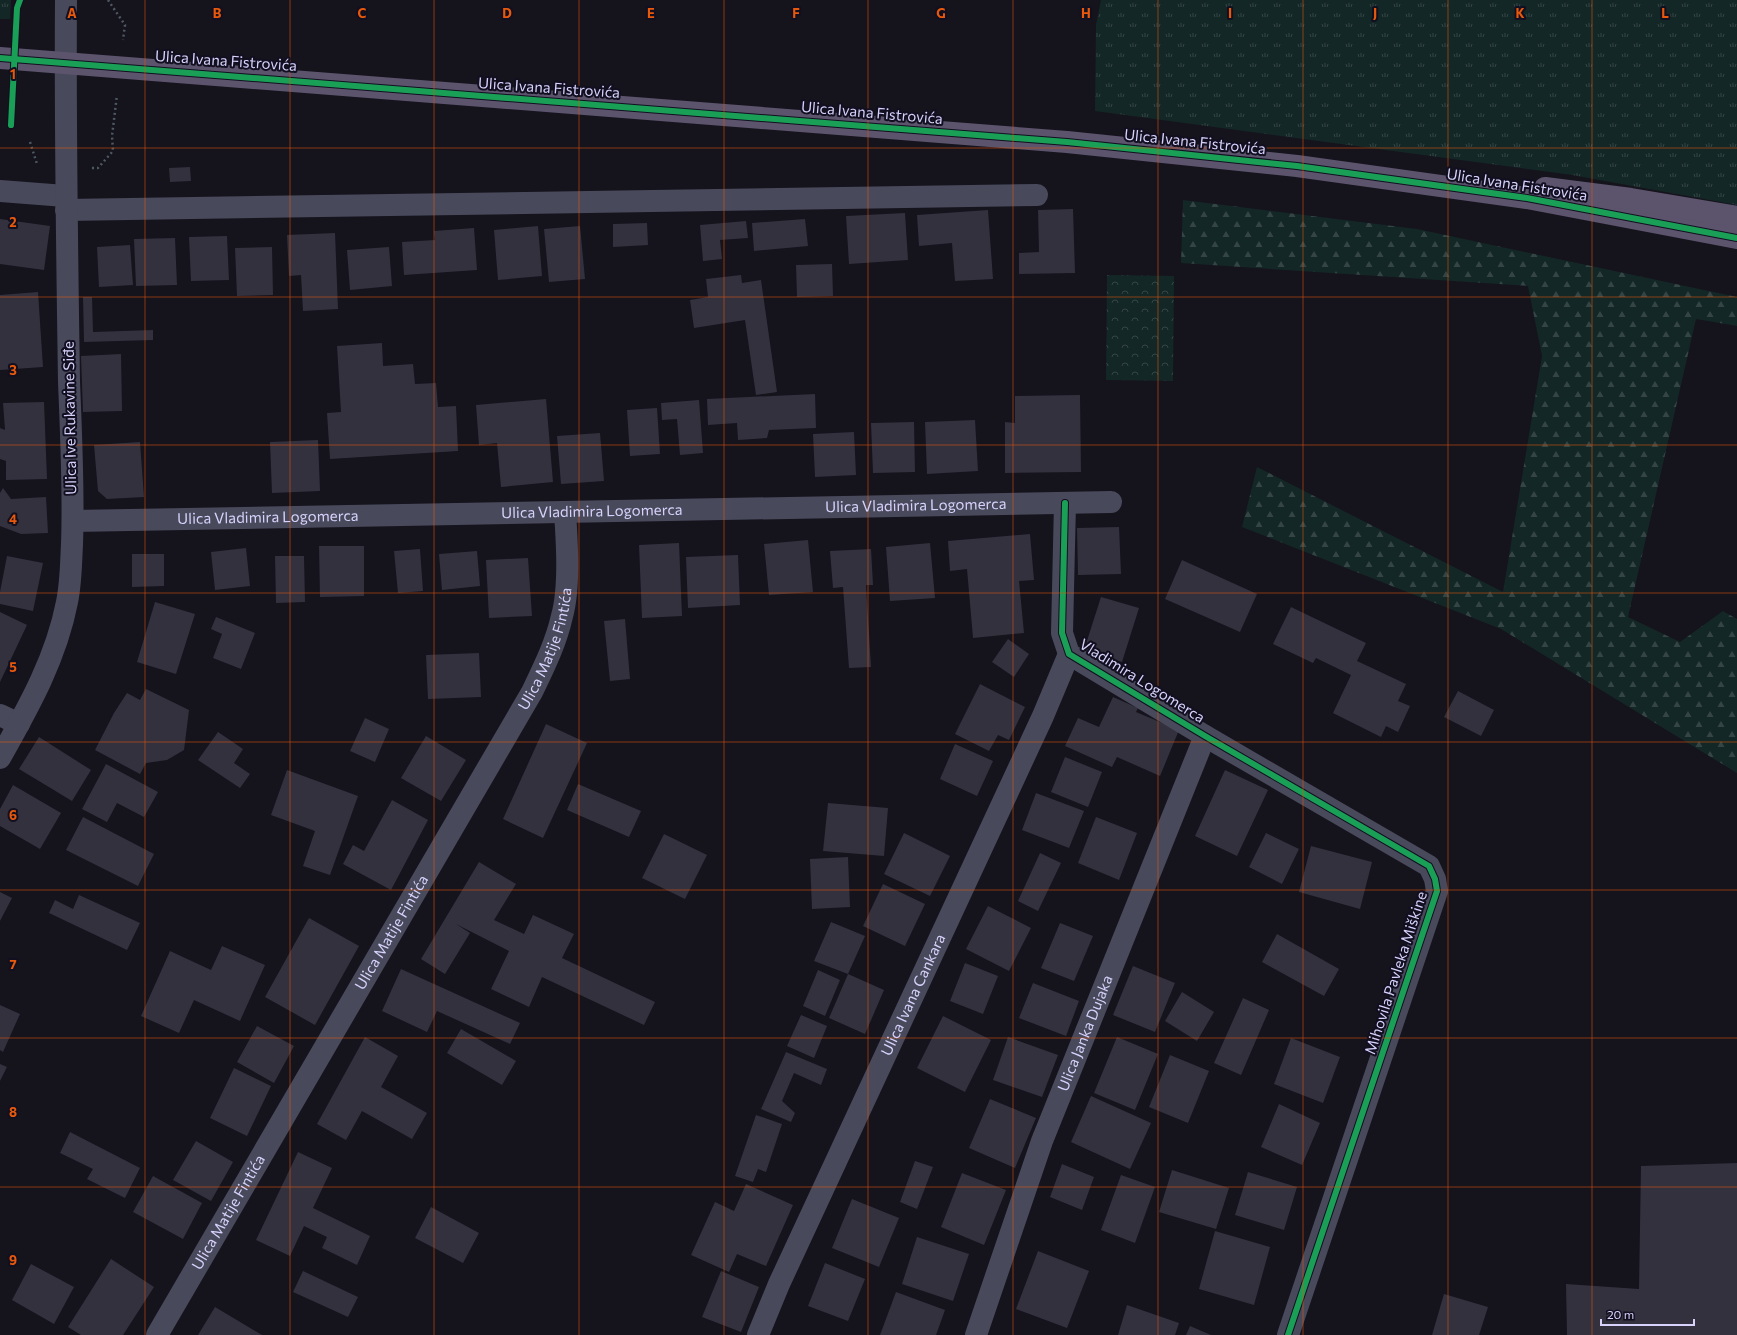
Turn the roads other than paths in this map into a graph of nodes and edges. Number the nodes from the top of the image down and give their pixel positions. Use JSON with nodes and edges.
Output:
{"nodes":[{"id":1,"x":66,"y":0,"type":"edge"},
{"id":2,"x":0,"y":58,"type":"edge"},
{"id":3,"x":66,"y":62,"type":"junction"},
{"id":4,"x":1354,"y":174,"type":"junction"},
{"id":5,"x":0,"y":191,"type":"edge"},
{"id":6,"x":1037,"y":195,"type":"dead end"},
{"id":7,"x":65,"y":203,"type":"junction"},
{"id":8,"x":1737,"y":217,"type":"edge"},
{"id":9,"x":1737,"y":238,"type":"edge"},
{"id":10,"x":1111,"y":502,"type":"dead end"},
{"id":11,"x":1065,"y":503,"type":"junction"},
{"id":12,"x":565,"y":512,"type":"junction"},
{"id":13,"x":73,"y":521,"type":"junction"},
{"id":14,"x":1069,"y":654,"type":"junction"},
{"id":15,"x":10,"y":720,"type":"edge"},
{"id":16,"x":1205,"y":736,"type":"junction"},
{"id":17,"x":0,"y":758,"type":"edge"},
{"id":18,"x":158,"y":1335,"type":"edge"},
{"id":19,"x":758,"y":1335,"type":"edge"},
{"id":20,"x":976,"y":1335,"type":"edge"},
{"id":21,"x":1288,"y":1335,"type":"edge"}],
"edges":[{"from":1,"to":3,"type":"street","name":"Ulica Ive Rukavine Siđe"},
{"from":2,"to":3,"type":"main road","name":"Ulica Ivana Fistrovića"},
{"from":3,"to":4,"type":"main road","name":"Ulica Ivana Fistrovića"},
{"from":3,"to":7,"type":"street","name":"Ulica Ive Rukavine Siđe"},
{"from":4,"to":8,"type":"main road"},
{"from":4,"to":9,"type":"main road","name":"Ulica Ivana Fistrovića"},
{"from":5,"to":7,"type":"street"},
{"from":6,"to":7,"type":"street"},
{"from":7,"to":13,"type":"street","name":"Ulica Ive Rukavine Siđe"},
{"from":10,"to":11,"type":"street","name":"Ulica Vladimira Logomerca"},
{"from":11,"to":12,"type":"street","name":"Ulica Vladimira Logomerca"},
{"from":11,"to":14,"type":"street","name":"Vladimira Logomerca"},
{"from":12,"to":13,"type":"street","name":"Ulica Vladimira Logomerca"},
{"from":12,"to":18,"type":"street","name":"Ulica Matije Fintića"},
{"from":13,"to":15,"type":"street","name":"Ulica Ive Rukavine Siđe"},
{"from":14,"to":16,"type":"street","name":"Vladimira Logomerca"},
{"from":14,"to":19,"type":"street","name":"Ulica Ivana Cankara"},
{"from":15,"to":17,"type":"street","name":"Ulica Ive Rukavine Siđe"},
{"from":16,"to":20,"type":"street","name":"Ulica Janka Dujaka"},
{"from":16,"to":21,"type":"street","name":"Mihovila Pavleka Miškine"}]}
